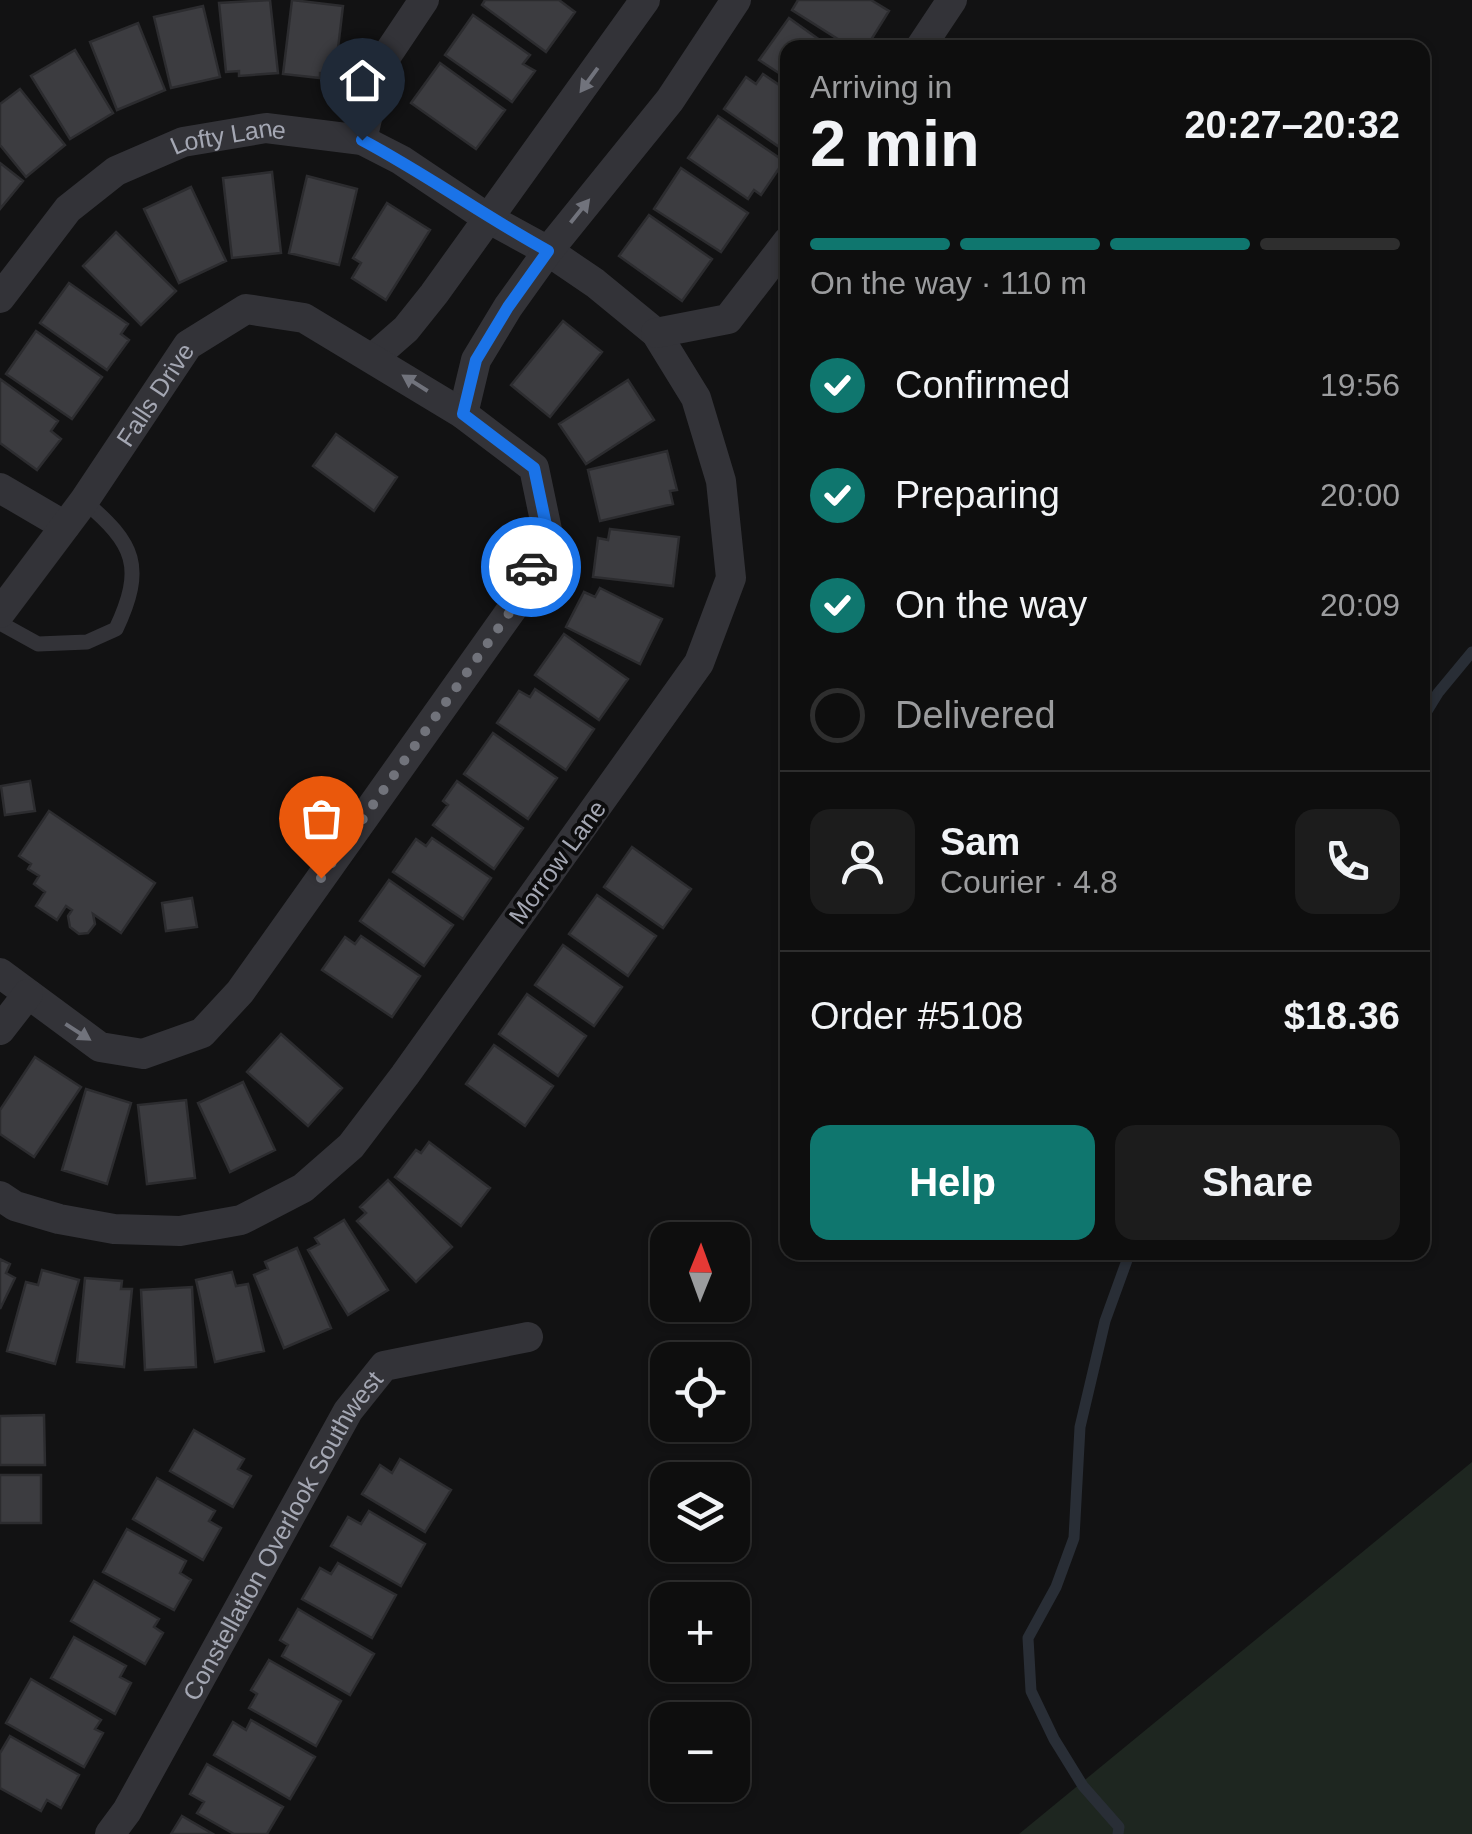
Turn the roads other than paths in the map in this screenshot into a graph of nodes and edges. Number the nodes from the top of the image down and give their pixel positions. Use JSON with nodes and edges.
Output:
{"nodes":[{"id":1,"x":424,"y":0,"type":"edge"},
{"id":2,"x":645,"y":0,"type":"edge"},
{"id":3,"x":736,"y":0,"type":"edge"},
{"id":4,"x":952,"y":0,"type":"edge"},
{"id":5,"x":925,"y":40,"type":"edge"},
{"id":6,"x":362,"y":140,"type":"junction"},
{"id":7,"x":486,"y":217,"type":"junction"},
{"id":8,"x":548,"y":251,"type":"junction"},
{"id":9,"x":780,"y":251,"type":"edge"},
{"id":10,"x":0,"y":298,"type":"edge"},
{"id":11,"x":656,"y":333,"type":"junction"},
{"id":12,"x":374,"y":358,"type":"junction"},
{"id":13,"x":463,"y":414,"type":"junction"},
{"id":14,"x":0,"y":488,"type":"edge"},
{"id":15,"x":84,"y":501,"type":"junction"},
{"id":16,"x":66,"y":526,"type":"junction"},
{"id":17,"x":1,"y":612,"type":"edge"},
{"id":18,"x":0,"y":974,"type":"edge"},
{"id":19,"x":28,"y":994,"type":"junction"},
{"id":20,"x":0,"y":1030,"type":"edge"},
{"id":21,"x":0,"y":1196,"type":"edge"},
{"id":22,"x":528,"y":1337,"type":"dead end"},
{"id":23,"x":110,"y":1834,"type":"edge"}],
"edges":[{"from":1,"to":6,"type":"street"},
{"from":2,"to":7,"type":"street","one_way":true},
{"from":8,"to":3,"type":"street","one_way":true},
{"from":4,"to":5,"type":"street"},
{"from":6,"to":7,"type":"street","name":"Lofty Lane"},
{"from":6,"to":10,"type":"street","name":"Lofty Lane"},
{"from":7,"to":8,"type":"street","name":"Lofty Lane"},
{"from":7,"to":12,"type":"street"},
{"from":8,"to":11,"type":"street","name":"Morrow Lane"},
{"from":8,"to":13,"type":"street"},
{"from":9,"to":11,"type":"street"},
{"from":11,"to":21,"type":"street","name":"Morrow Lane"},
{"from":13,"to":12,"type":"street","name":"Falls Drive","one_way":true},
{"from":12,"to":15,"type":"street","name":"Falls Drive"},
{"from":19,"to":13,"type":"street","name":"Falls Drive","one_way":true},
{"from":14,"to":16,"type":"street"},
{"from":15,"to":16,"type":"street","name":"Falls Drive"},
{"from":15,"to":17,"type":"lane"},
{"from":16,"to":17,"type":"street","name":"Falls Drive"},
{"from":18,"to":19,"type":"street","name":"Falls Drive"},
{"from":19,"to":20,"type":"street"},
{"from":22,"to":23,"type":"street","name":"Constellation Overlook Southwest"}]}
